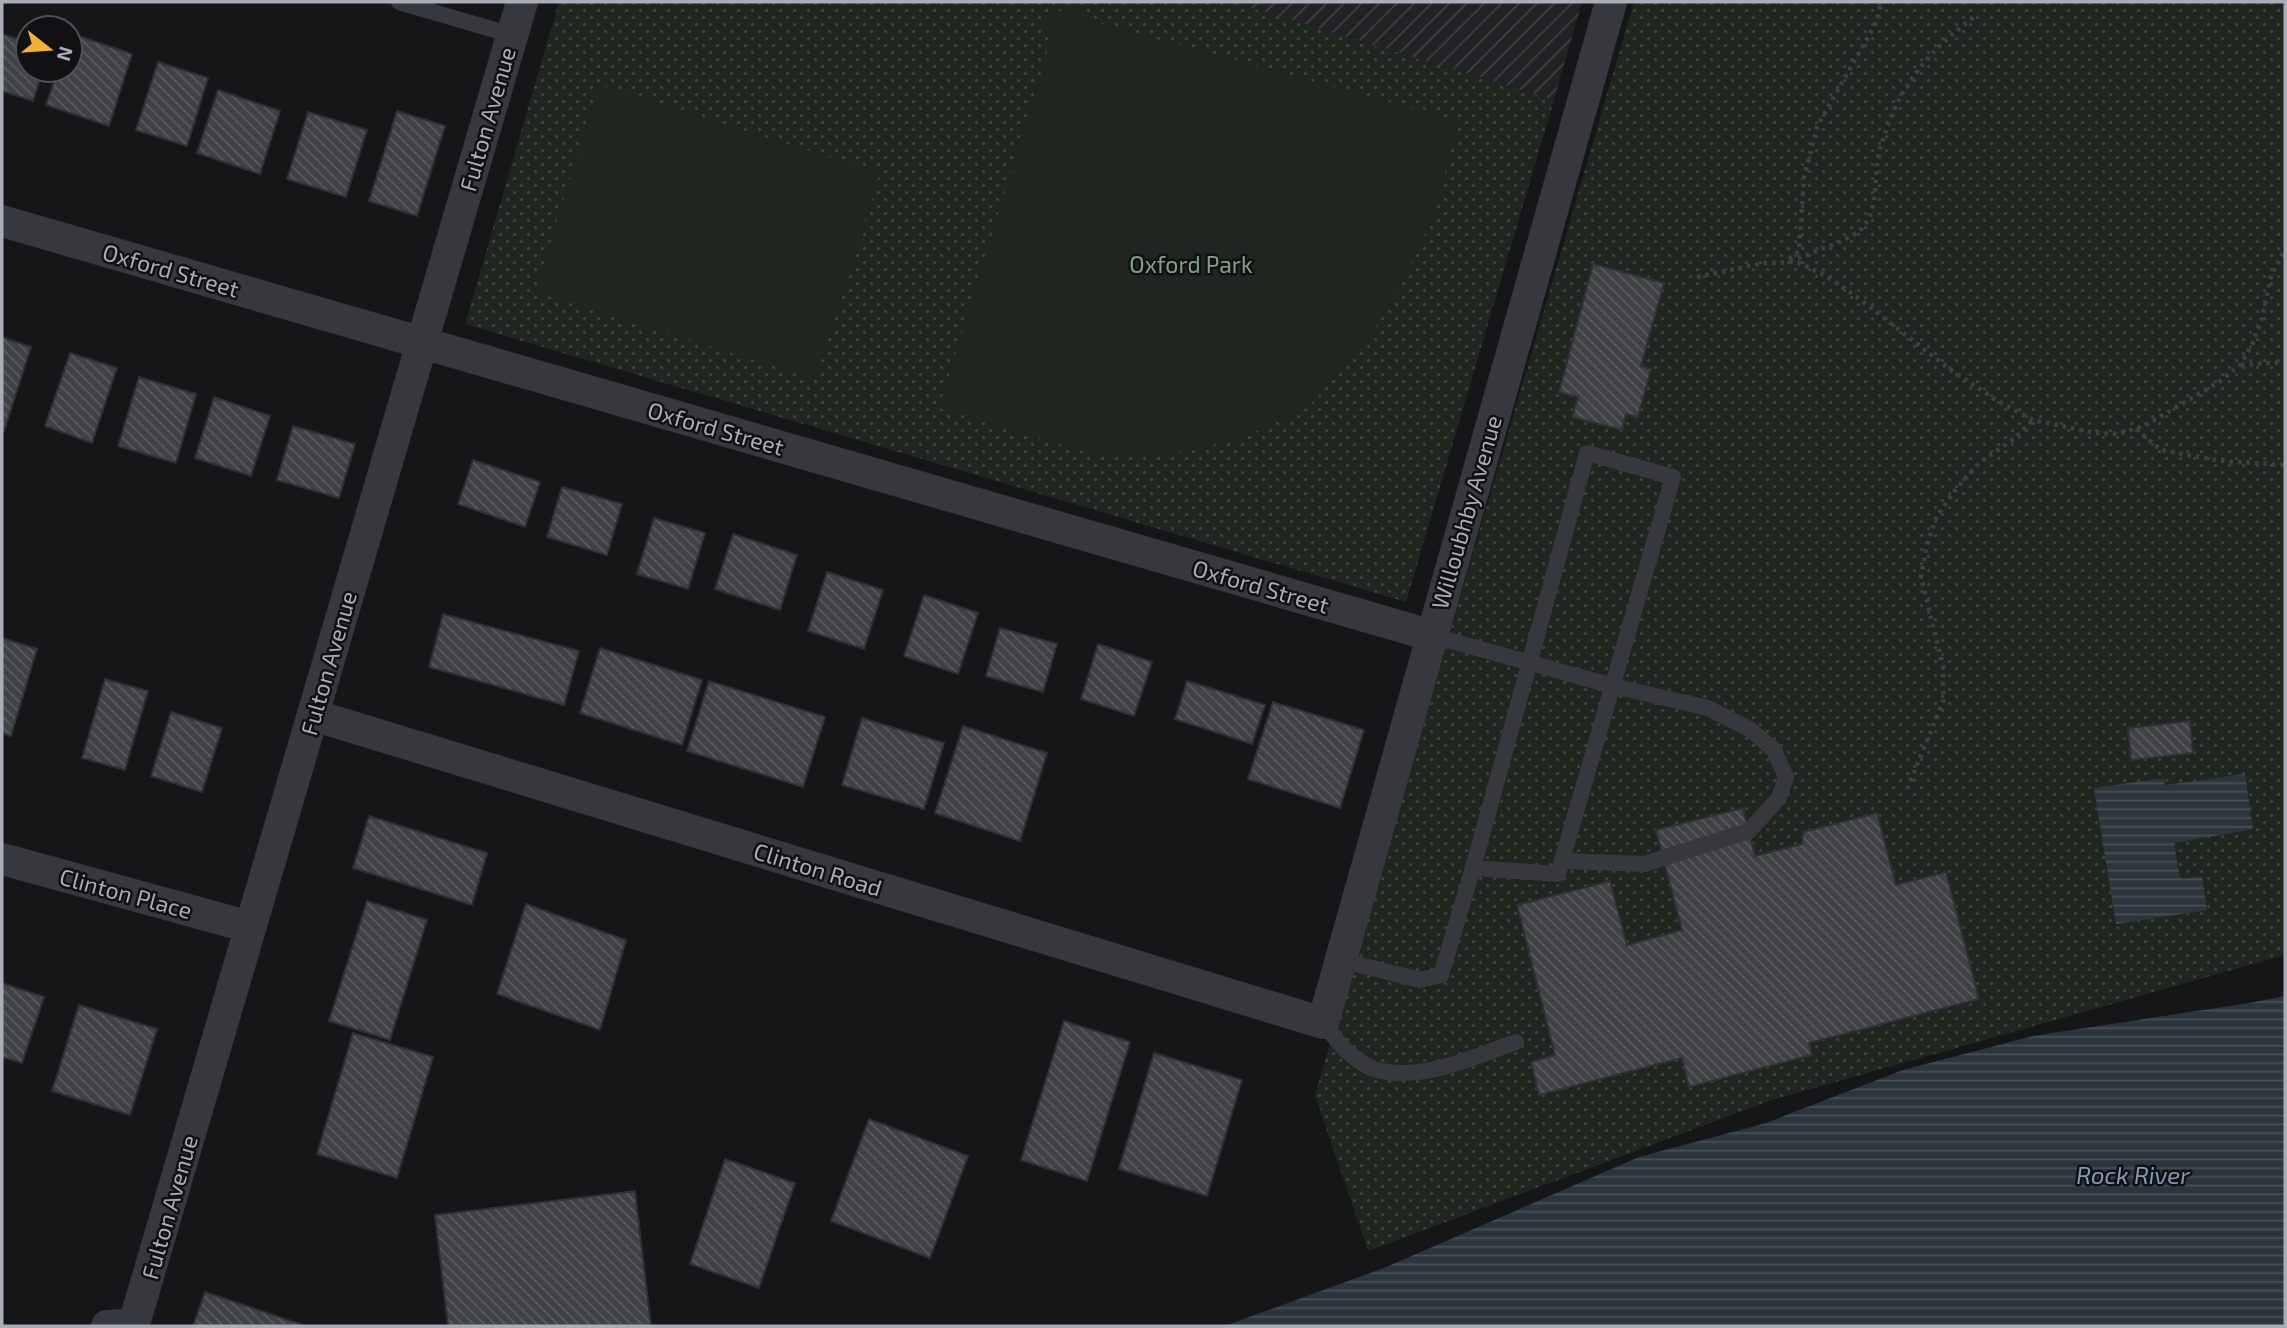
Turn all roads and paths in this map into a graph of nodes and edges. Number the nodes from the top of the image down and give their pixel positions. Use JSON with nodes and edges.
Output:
{"nodes":[{"id":1,"x":399,"y":2,"type":"edge"},
{"id":2,"x":522,"y":2,"type":"edge"},
{"id":3,"x":1611,"y":2,"type":"edge"},
{"id":4,"x":1881,"y":2,"type":"edge"},
{"id":5,"x":1974,"y":17,"type":"dead end"},
{"id":6,"x":512,"y":35,"type":"junction"},
{"id":7,"x":2,"y":221,"type":"edge"},
{"id":8,"x":2285,"y":249,"type":"edge"},
{"id":9,"x":1786,"y":262,"type":"junction"},
{"id":10,"x":1697,"y":277,"type":"dead end"},
{"id":11,"x":421,"y":343,"type":"junction"},
{"id":12,"x":2285,"y":362,"type":"edge"},
{"id":13,"x":2240,"y":365,"type":"junction"},
{"id":14,"x":2034,"y":420,"type":"junction"},
{"id":15,"x":2135,"y":429,"type":"junction"},
{"id":16,"x":2285,"y":465,"type":"edge"},
{"id":17,"x":1430,"y":635,"type":"junction"},
{"id":18,"x":1529,"y":663,"type":"junction"},
{"id":19,"x":1613,"y":686,"type":"junction"},
{"id":20,"x":313,"y":715,"type":"junction"},
{"id":21,"x":1907,"y":789,"type":"dead end"},
{"id":22,"x":2,"y":859,"type":"edge"},
{"id":23,"x":1562,"y":861,"type":"junction"},
{"id":24,"x":1473,"y":869,"type":"junction"},
{"id":25,"x":250,"y":927,"type":"junction"},
{"id":26,"x":1340,"y":960,"type":"junction"},
{"id":27,"x":1323,"y":1023,"type":"junction"},
{"id":28,"x":1516,"y":1042,"type":"dead end"},
{"id":29,"x":121,"y":1325,"type":"edge"}],
"edges":[{"from":1,"to":6,"type":"lane"},
{"from":2,"to":6,"type":"street","name":"Fulton Avenue"},
{"from":3,"to":17,"type":"street","name":"Willoubhby Avenue"},
{"from":4,"to":9,"type":"path"},
{"from":5,"to":9,"type":"path"},
{"from":6,"to":11,"type":"street","name":"Fulton Avenue"},
{"from":7,"to":11,"type":"street","name":"Oxford Street"},
{"from":8,"to":13,"type":"path"},
{"from":9,"to":10,"type":"path"},
{"from":9,"to":14,"type":"path"},
{"from":11,"to":17,"type":"street","name":"Oxford Street"},
{"from":11,"to":20,"type":"street","name":"Fulton Avenue"},
{"from":12,"to":13,"type":"path"},
{"from":13,"to":15,"type":"path"},
{"from":14,"to":15,"type":"path"},
{"from":14,"to":21,"type":"path"},
{"from":15,"to":16,"type":"path"},
{"from":17,"to":18,"type":"lane"},
{"from":17,"to":26,"type":"street","name":"Willoubhby Avenue"},
{"from":18,"to":19,"type":"lane"},
{"from":18,"to":19,"type":"lane"},
{"from":18,"to":24,"type":"lane"},
{"from":19,"to":23,"type":"lane"},
{"from":19,"to":23,"type":"lane"},
{"from":20,"to":25,"type":"street","name":"Fulton Avenue"},
{"from":20,"to":27,"type":"street","name":"Clinton Road"},
{"from":22,"to":25,"type":"street","name":"Clinton Place"},
{"from":23,"to":24,"type":"lane"},
{"from":24,"to":26,"type":"lane"},
{"from":25,"to":29,"type":"street","name":"Fulton Avenue"},
{"from":26,"to":27,"type":"street","name":"Willoubhby Avenue"},
{"from":27,"to":28,"type":"lane"}]}
